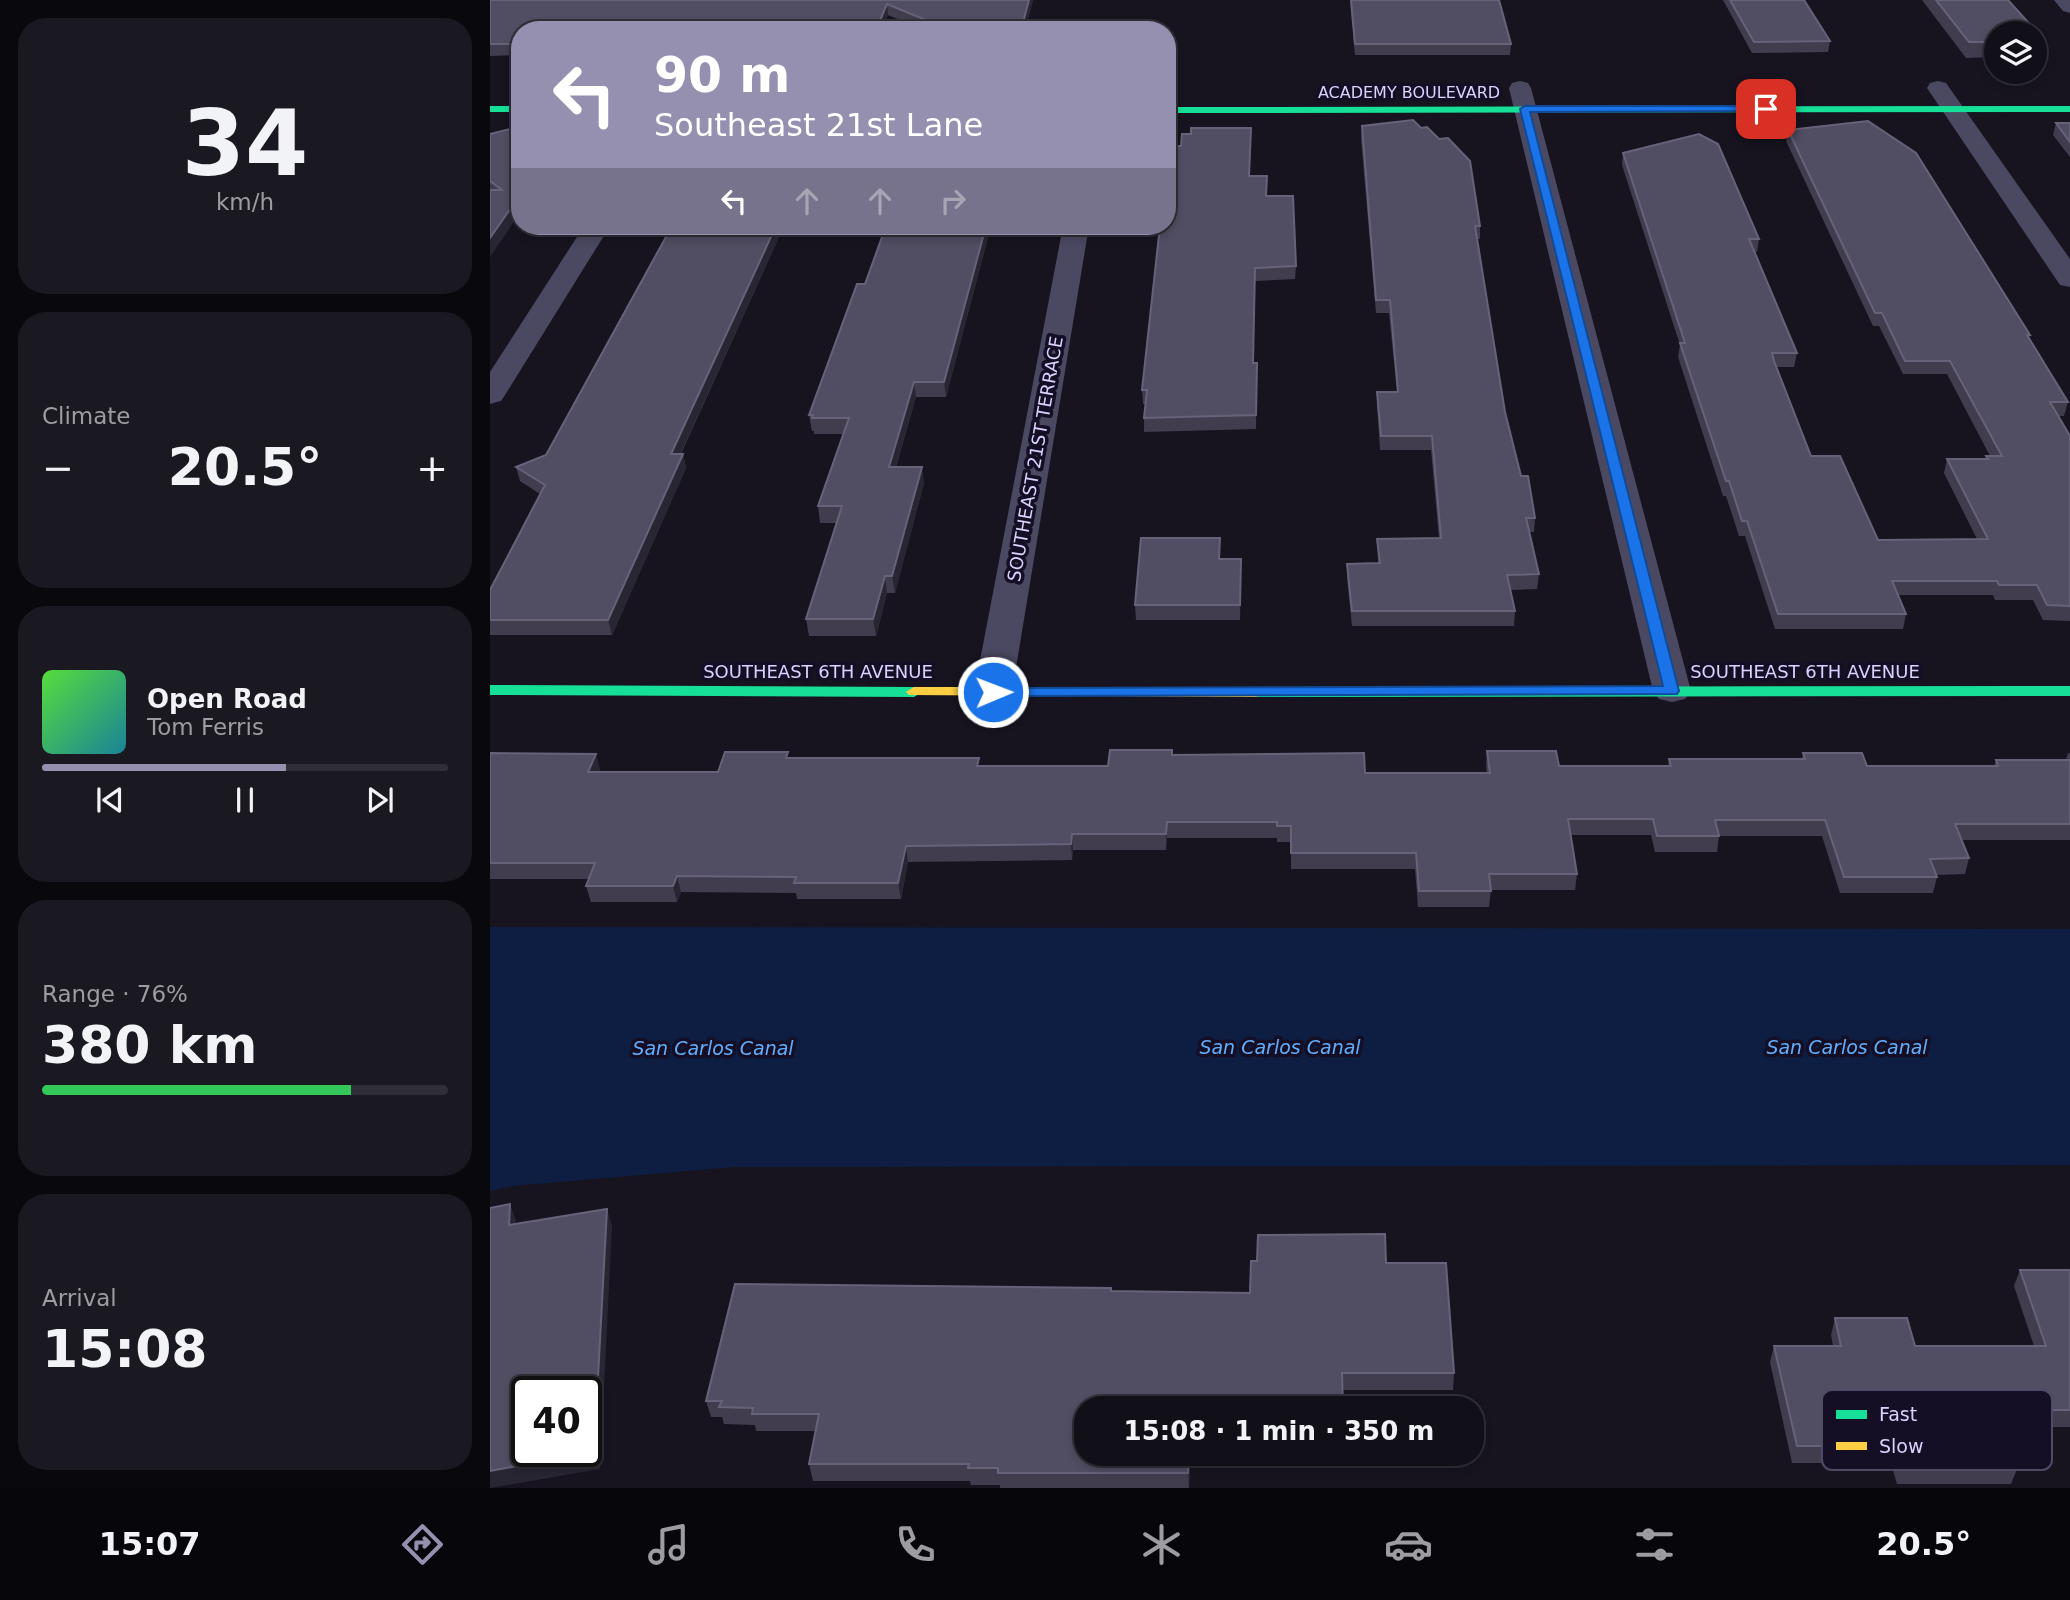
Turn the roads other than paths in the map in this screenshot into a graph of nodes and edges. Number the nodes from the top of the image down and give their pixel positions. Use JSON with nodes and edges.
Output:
{"nodes":[{"id":1,"x":2064,"y":0,"type":"edge"},
{"id":2,"x":2070,"y":7,"type":"edge"},
{"id":3,"x":1523,"y":93,"type":"junction"},
{"id":4,"x":1945,"y":93,"type":"junction"},
{"id":5,"x":490,"y":109,"type":"edge"},
{"id":6,"x":511,"y":109,"type":"edge"},
{"id":7,"x":2070,"y":109,"type":"edge"},
{"id":8,"x":1176,"y":110,"type":"edge"},
{"id":9,"x":591,"y":235,"type":"edge"},
{"id":10,"x":1074,"y":235,"type":"edge"},
{"id":11,"x":2070,"y":279,"type":"edge"},
{"id":12,"x":490,"y":395,"type":"edge"},
{"id":13,"x":490,"y":690,"type":"edge"},
{"id":14,"x":1672,"y":691,"type":"junction"},
{"id":15,"x":2070,"y":691,"type":"edge"},
{"id":16,"x":993,"y":692,"type":"junction"}],
"edges":[{"from":1,"to":2,"type":"street"},
{"from":3,"to":4,"type":"street","name":"ACADEMY BOULEVARD"},
{"from":3,"to":8,"type":"street","name":"ACADEMY BOULEVARD"},
{"from":3,"to":14,"type":"street"},
{"from":4,"to":7,"type":"street","name":"ACADEMY BOULEVARD"},
{"from":4,"to":11,"type":"street"},
{"from":5,"to":6,"type":"street"},
{"from":9,"to":12,"type":"street"},
{"from":10,"to":16,"type":"street","name":"SOUTHEAST 21ST TERRACE"},
{"from":13,"to":16,"type":"street","name":"SOUTHEAST 6TH AVENUE"},
{"from":14,"to":15,"type":"street","name":"SOUTHEAST 6TH AVENUE"},
{"from":14,"to":16,"type":"street","name":"SOUTHEAST 6TH AVENUE"}]}
